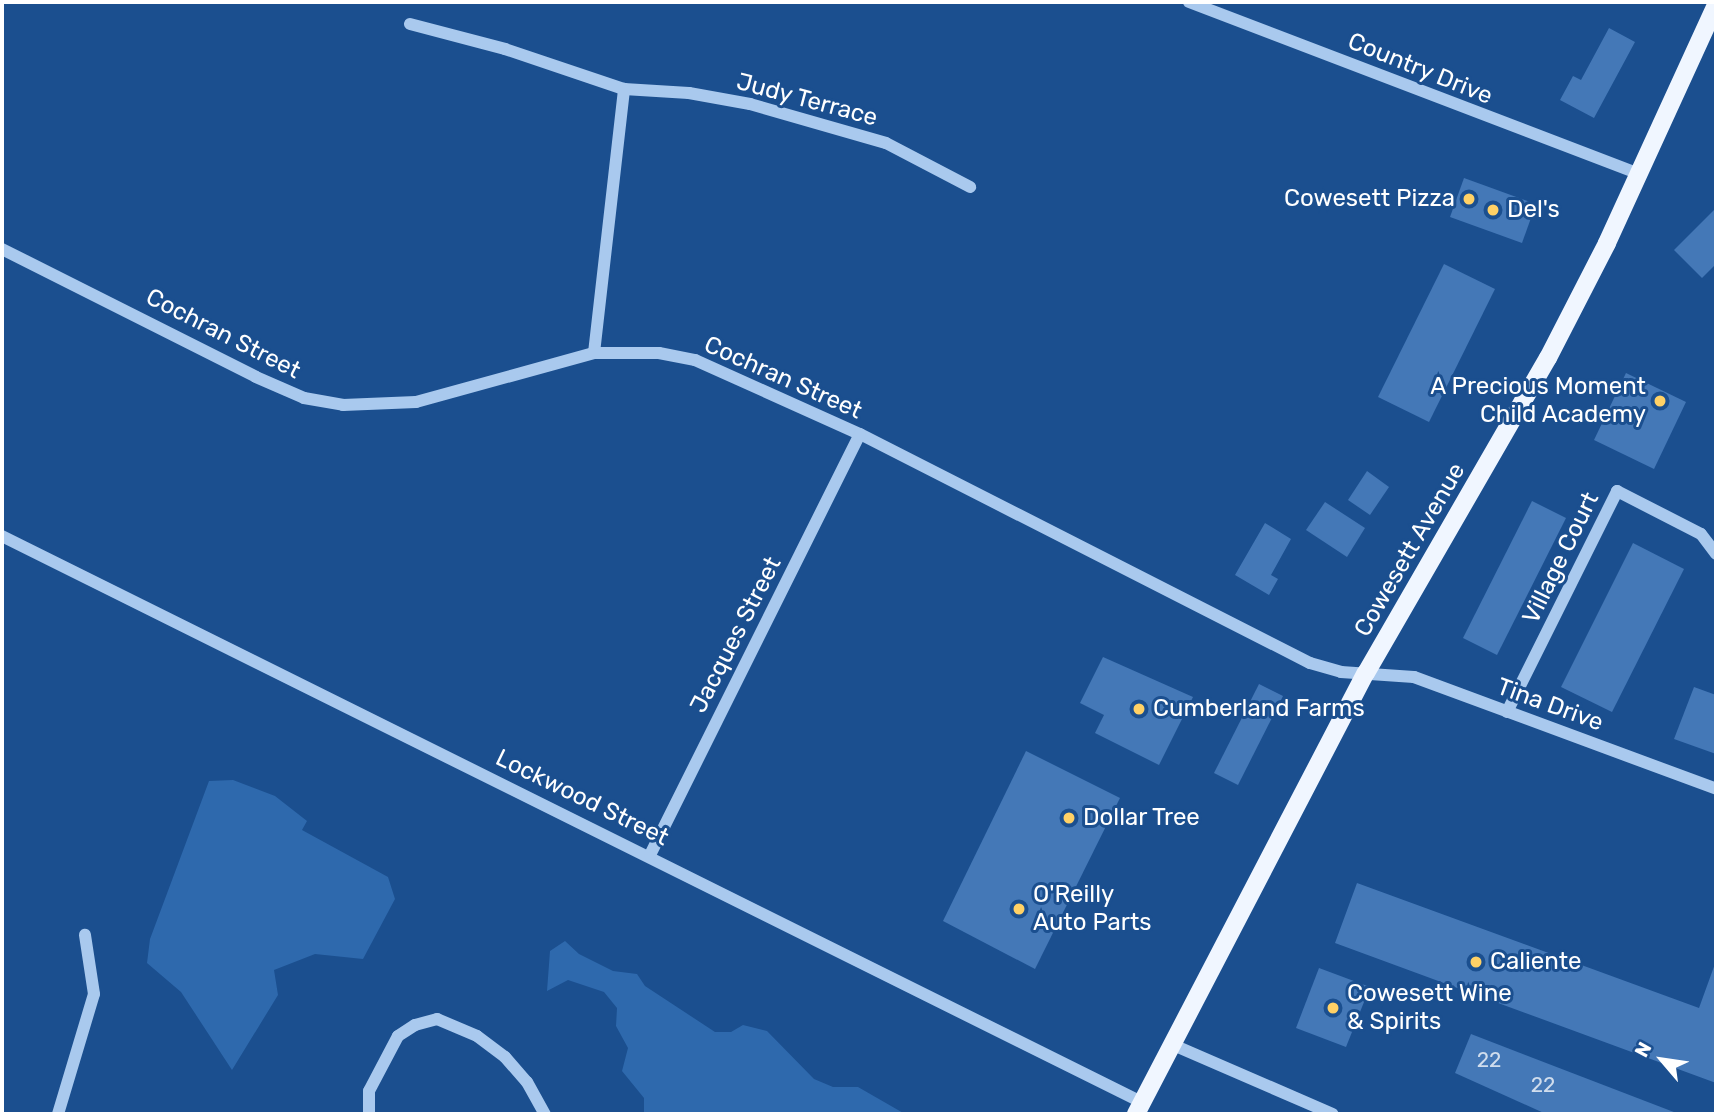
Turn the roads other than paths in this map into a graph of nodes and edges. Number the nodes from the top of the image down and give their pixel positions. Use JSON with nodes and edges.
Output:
{"nodes":[{"id":1,"x":1189,"y":2,"type":"edge"},
{"id":2,"x":1716,"y":5,"type":"edge"},
{"id":3,"x":410,"y":24,"type":"dead end"},
{"id":4,"x":1711,"y":32,"type":"edge"},
{"id":5,"x":624,"y":89,"type":"junction"},
{"id":6,"x":1637,"y":173,"type":"junction"},
{"id":7,"x":970,"y":187,"type":"dead end"},
{"id":8,"x":2,"y":249,"type":"edge"},
{"id":9,"x":594,"y":353,"type":"junction"},
{"id":10,"x":860,"y":434,"type":"junction"},
{"id":11,"x":2,"y":536,"type":"edge"},
{"id":12,"x":1716,"y":554,"type":"edge"},
{"id":13,"x":1366,"y":673,"type":"junction"},
{"id":14,"x":1507,"y":712,"type":"junction"},
{"id":15,"x":1716,"y":789,"type":"edge"},
{"id":16,"x":650,"y":855,"type":"junction"},
{"id":17,"x":85,"y":935,"type":"dead end"},
{"id":18,"x":1171,"y":1044,"type":"junction"},
{"id":19,"x":1138,"y":1108,"type":"edge"},
{"id":20,"x":58,"y":1114,"type":"edge"},
{"id":21,"x":369,"y":1114,"type":"edge"},
{"id":22,"x":545,"y":1114,"type":"edge"},
{"id":23,"x":1333,"y":1114,"type":"edge"}],
"edges":[{"from":1,"to":6,"type":"street","name":"Country Drive"},
{"from":2,"to":4,"type":"main road","name":"Cowesett Avenue"},
{"from":3,"to":5,"type":"street","name":"Judy Terrace"},
{"from":4,"to":6,"type":"main road","name":"Cowesett Avenue"},
{"from":5,"to":7,"type":"street","name":"Judy Terrace"},
{"from":5,"to":9,"type":"street"},
{"from":6,"to":13,"type":"main road","name":"Cowesett Avenue"},
{"from":8,"to":9,"type":"street","name":"Cochran Street"},
{"from":9,"to":10,"type":"street","name":"Cochran Street"},
{"from":10,"to":13,"type":"street","name":"Cochran Street"},
{"from":10,"to":16,"type":"street","name":"Jacques Street"},
{"from":11,"to":16,"type":"street","name":"Lockwood Street"},
{"from":12,"to":14,"type":"street","name":"Village Court"},
{"from":13,"to":14,"type":"street","name":"Tina Drive"},
{"from":13,"to":18,"type":"main road","name":"Cowesett Avenue"},
{"from":14,"to":15,"type":"street","name":"Tina Drive"},
{"from":16,"to":19,"type":"street","name":"Lockwood Street"},
{"from":17,"to":20,"type":"street"},
{"from":18,"to":19,"type":"main road","name":"Cowesett Avenue"},
{"from":18,"to":23,"type":"street"},
{"from":21,"to":22,"type":"street"}]}
